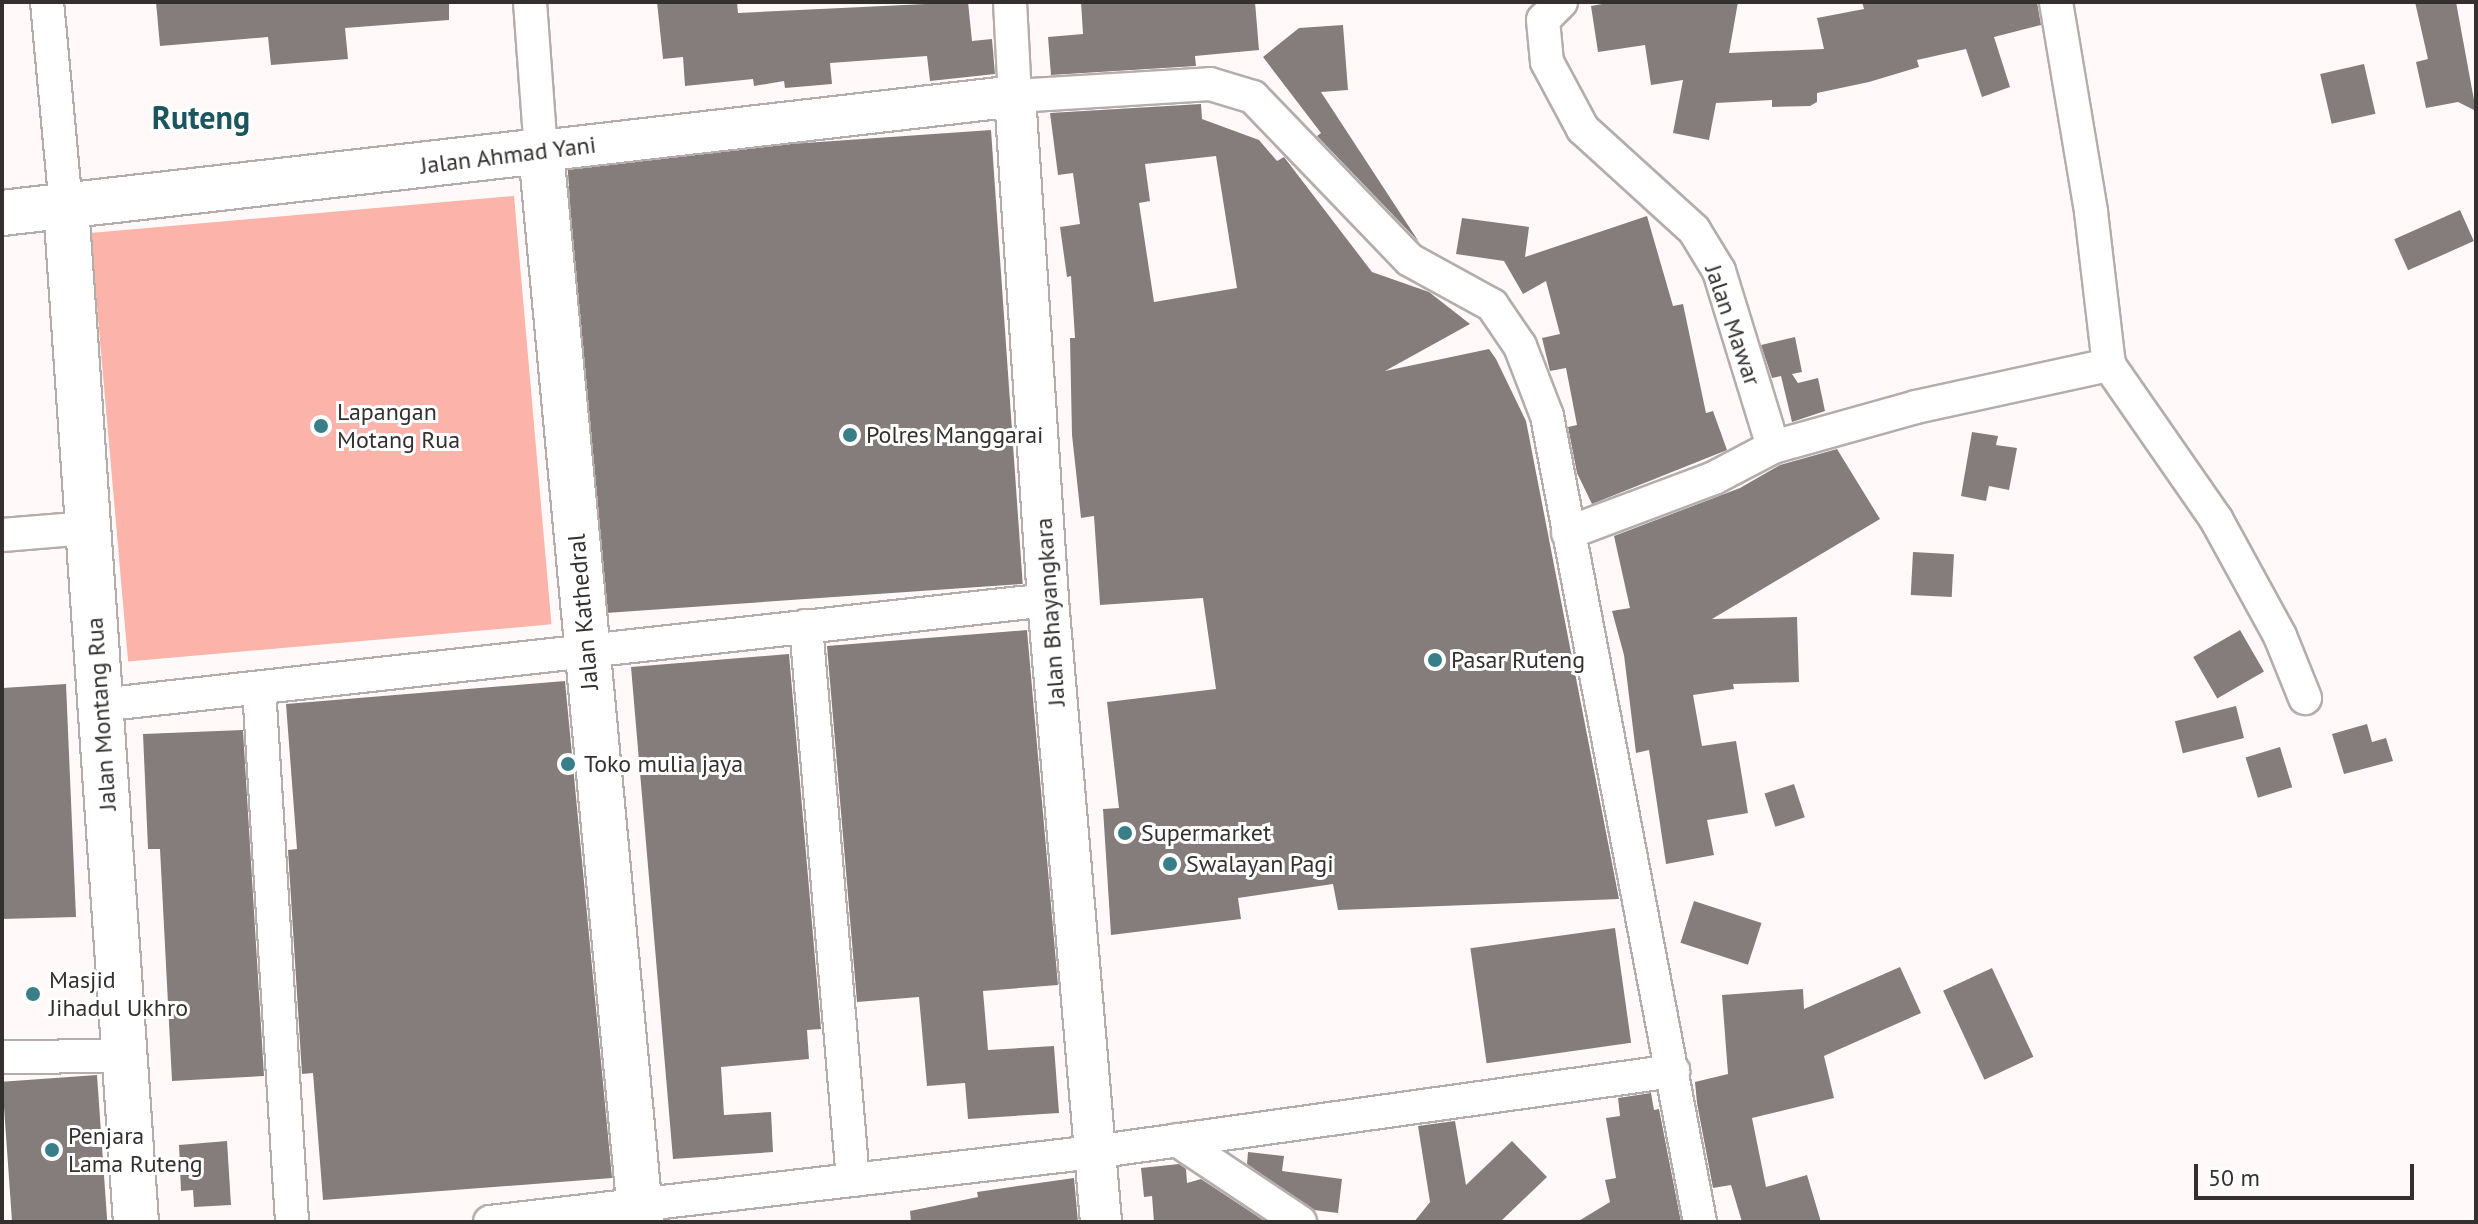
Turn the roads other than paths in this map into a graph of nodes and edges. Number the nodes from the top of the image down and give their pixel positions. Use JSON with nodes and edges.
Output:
{"nodes":[{"id":1,"x":47,"y":2,"type":"edge"},
{"id":2,"x":530,"y":2,"type":"edge"},
{"id":3,"x":1010,"y":2,"type":"edge"},
{"id":4,"x":1561,"y":2,"type":"edge"},
{"id":5,"x":2056,"y":2,"type":"edge"},
{"id":6,"x":1015,"y":96,"type":"junction"},
{"id":7,"x":541,"y":151,"type":"junction"},
{"id":8,"x":66,"y":206,"type":"junction"},
{"id":9,"x":2,"y":213,"type":"edge"},
{"id":10,"x":2109,"y":365,"type":"junction"},
{"id":11,"x":1773,"y":447,"type":"junction"},
{"id":12,"x":88,"y":528,"type":"junction"},
{"id":13,"x":1568,"y":533,"type":"junction"},
{"id":14,"x":2,"y":535,"type":"edge"},
{"id":15,"x":1048,"y":600,"type":"junction"},
{"id":16,"x":806,"y":626,"type":"junction"},
{"id":17,"x":587,"y":651,"type":"junction"},
{"id":18,"x":259,"y":688,"type":"junction"},
{"id":19,"x":2305,"y":698,"type":"dead end"},
{"id":20,"x":100,"y":705,"type":"junction"},
{"id":21,"x":125,"y":1056,"type":"junction"},
{"id":22,"x":2,"y":1057,"type":"edge"},
{"id":23,"x":1673,"y":1071,"type":"junction"},
{"id":24,"x":1177,"y":1140,"type":"junction"},
{"id":25,"x":1094,"y":1152,"type":"junction"},
{"id":26,"x":853,"y":1180,"type":"junction"},
{"id":27,"x":640,"y":1213,"type":"edge"},
{"id":28,"x":136,"y":1222,"type":"edge"},
{"id":29,"x":292,"y":1222,"type":"edge"},
{"id":30,"x":490,"y":1222,"type":"edge"},
{"id":31,"x":1101,"y":1222,"type":"edge"},
{"id":32,"x":1300,"y":1222,"type":"edge"},
{"id":33,"x":1700,"y":1222,"type":"edge"}],
"edges":[{"from":1,"to":8,"type":"street"},
{"from":2,"to":7,"type":"street","name":"Jalan Kathedral"},
{"from":3,"to":6,"type":"street","name":"Jalan Bhayangkara"},
{"from":4,"to":11,"type":"street","name":"Jalan Mawar"},
{"from":5,"to":10,"type":"street"},
{"from":6,"to":7,"type":"main road","name":"Jalan Ahmad Yani"},
{"from":6,"to":13,"type":"street"},
{"from":6,"to":15,"type":"main road","name":"Jalan Bhayangkara"},
{"from":7,"to":8,"type":"highway","name":"Jalan Ahmad Yani"},
{"from":7,"to":17,"type":"highway","name":"Jalan Kathedral"},
{"from":8,"to":9,"type":"highway","name":"Jalan Ahmad Yani"},
{"from":8,"to":12,"type":"highway","name":"Jalan Montang Rua"},
{"from":10,"to":11,"type":"street"},
{"from":10,"to":19,"type":"street"},
{"from":11,"to":13,"type":"street"},
{"from":12,"to":14,"type":"street"},
{"from":12,"to":20,"type":"highway","name":"Jalan Montang Rua"},
{"from":13,"to":23,"type":"street"},
{"from":15,"to":16,"type":"street"},
{"from":15,"to":25,"type":"main road","name":"Jalan Bhayangkara"},
{"from":16,"to":17,"type":"street"},
{"from":16,"to":26,"type":"street"},
{"from":17,"to":18,"type":"street"},
{"from":17,"to":27,"type":"highway","name":"Jalan Kathedral"},
{"from":18,"to":20,"type":"street"},
{"from":18,"to":29,"type":"street"},
{"from":20,"to":21,"type":"highway","name":"Jalan Montang Rua"},
{"from":21,"to":22,"type":"street"},
{"from":21,"to":28,"type":"highway","name":"Jalan Montang Rua"},
{"from":23,"to":24,"type":"street"},
{"from":23,"to":33,"type":"street"},
{"from":24,"to":25,"type":"street"},
{"from":24,"to":32,"type":"street"},
{"from":25,"to":26,"type":"street"},
{"from":25,"to":31,"type":"main road","name":"Jalan Bhayangkara"},
{"from":26,"to":27,"type":"street"},
{"from":27,"to":30,"type":"street"}]}
